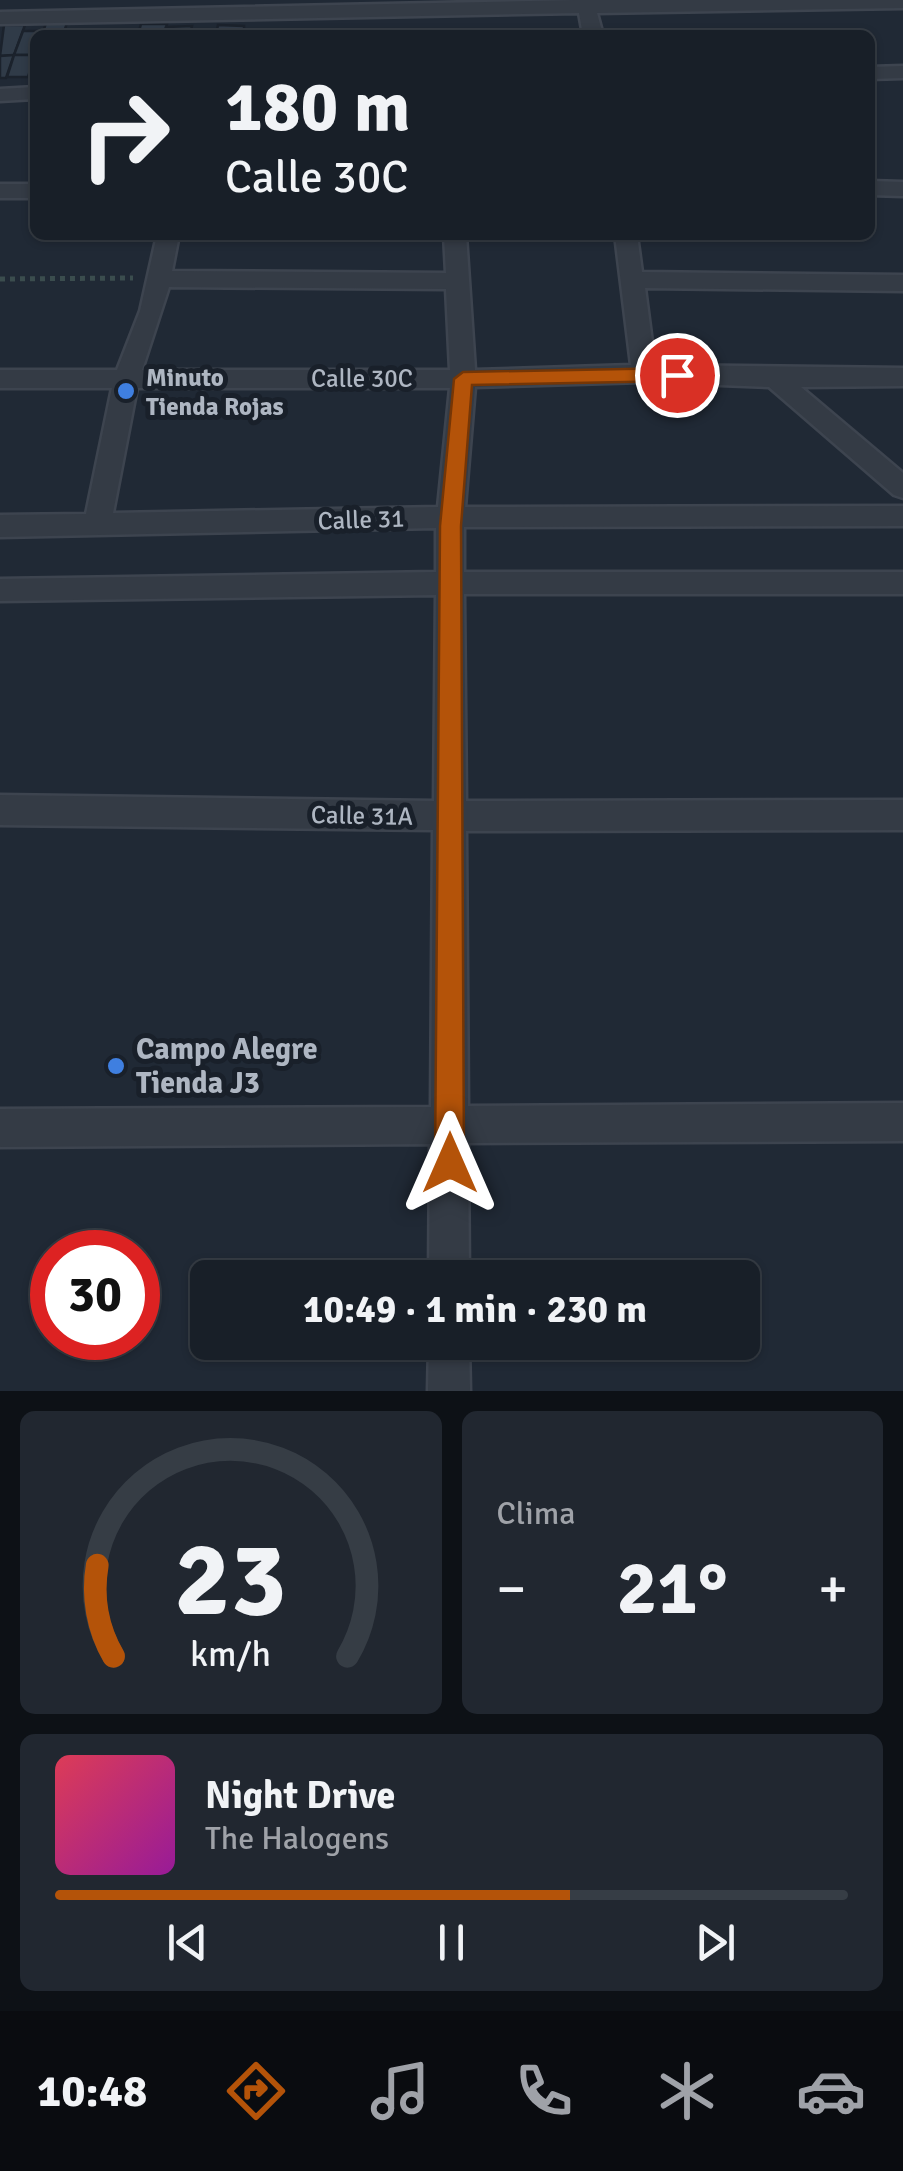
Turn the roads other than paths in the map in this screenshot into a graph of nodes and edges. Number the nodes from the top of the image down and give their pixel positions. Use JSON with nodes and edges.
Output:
{"nodes":[{"id":1,"x":903,"y":2,"type":"edge"},
{"id":2,"x":586,"y":3,"type":"edge"},
{"id":3,"x":264,"y":7,"type":"edge"},
{"id":4,"x":0,"y":18,"type":"edge"},
{"id":5,"x":592,"y":30,"type":"edge"},
{"id":6,"x":903,"y":72,"type":"edge"},
{"id":7,"x":875,"y":73,"type":"edge"},
{"id":8,"x":30,"y":93,"type":"edge"},
{"id":9,"x":0,"y":94,"type":"edge"},
{"id":10,"x":875,"y":188,"type":"edge"},
{"id":11,"x":903,"y":189,"type":"edge"},
{"id":12,"x":0,"y":191,"type":"edge"},
{"id":13,"x":30,"y":191,"type":"edge"},
{"id":14,"x":167,"y":240,"type":"edge"},
{"id":15,"x":455,"y":240,"type":"edge"},
{"id":16,"x":626,"y":240,"type":"edge"},
{"id":17,"x":160,"y":279,"type":"junction"},
{"id":18,"x":630,"y":280,"type":"junction"},
{"id":19,"x":458,"y":281,"type":"junction"},
{"id":20,"x":903,"y":283,"type":"edge"},
{"id":21,"x":644,"y":373,"type":"junction"},
{"id":22,"x":903,"y":377,"type":"edge"},
{"id":23,"x":126,"y":378,"type":"junction"},
{"id":24,"x":776,"y":378,"type":"junction"},
{"id":25,"x":0,"y":379,"type":"edge"},
{"id":26,"x":463,"y":379,"type":"junction"},
{"id":27,"x":903,"y":488,"type":"edge"},
{"id":28,"x":903,"y":516,"type":"edge"},
{"id":29,"x":452,"y":517,"type":"junction"},
{"id":30,"x":0,"y":526,"type":"edge"},
{"id":31,"x":96,"y":527,"type":"junction"},
{"id":32,"x":451,"y":583,"type":"junction"},
{"id":33,"x":903,"y":584,"type":"edge"},
{"id":34,"x":0,"y":590,"type":"edge"},
{"id":35,"x":0,"y":810,"type":"edge"},
{"id":36,"x":903,"y":815,"type":"edge"},
{"id":37,"x":451,"y":816,"type":"junction"},
{"id":38,"x":903,"y":1122,"type":"edge"},
{"id":39,"x":450,"y":1125,"type":"junction"},
{"id":40,"x":0,"y":1128,"type":"edge"},
{"id":41,"x":449,"y":1260,"type":"edge"},
{"id":42,"x":449,"y":1360,"type":"edge"},
{"id":43,"x":449,"y":1391,"type":"edge"}],
"edges":[{"from":1,"to":2,"type":"street"},
{"from":2,"to":3,"type":"street"},
{"from":2,"to":5,"type":"street"},
{"from":3,"to":4,"type":"street"},
{"from":6,"to":7,"type":"street"},
{"from":8,"to":9,"type":"street"},
{"from":10,"to":11,"type":"street"},
{"from":12,"to":13,"type":"street"},
{"from":14,"to":17,"type":"street"},
{"from":15,"to":19,"type":"street"},
{"from":16,"to":18,"type":"street"},
{"from":17,"to":19,"type":"street"},
{"from":17,"to":23,"type":"street"},
{"from":18,"to":20,"type":"street"},
{"from":18,"to":21,"type":"street"},
{"from":19,"to":26,"type":"street"},
{"from":21,"to":24,"type":"street","name":"Calle 30C"},
{"from":21,"to":26,"type":"street","name":"Calle 30C"},
{"from":22,"to":24,"type":"street","name":"Calle 30C"},
{"from":23,"to":25,"type":"street","name":"Calle 30C"},
{"from":23,"to":26,"type":"street","name":"Calle 30C"},
{"from":23,"to":31,"type":"street"},
{"from":24,"to":27,"type":"street"},
{"from":26,"to":29,"type":"street"},
{"from":28,"to":29,"type":"street","name":"Calle 31"},
{"from":29,"to":31,"type":"street","name":"Calle 31"},
{"from":29,"to":32,"type":"street"},
{"from":30,"to":31,"type":"street","name":"Calle 31"},
{"from":32,"to":33,"type":"street"},
{"from":32,"to":34,"type":"street"},
{"from":32,"to":37,"type":"street"},
{"from":35,"to":37,"type":"street","name":"Calle 31A"},
{"from":36,"to":37,"type":"street","name":"Calle 31A"},
{"from":37,"to":39,"type":"street"},
{"from":38,"to":39,"type":"street"},
{"from":39,"to":40,"type":"street"},
{"from":39,"to":41,"type":"street"},
{"from":42,"to":43,"type":"street"}]}
